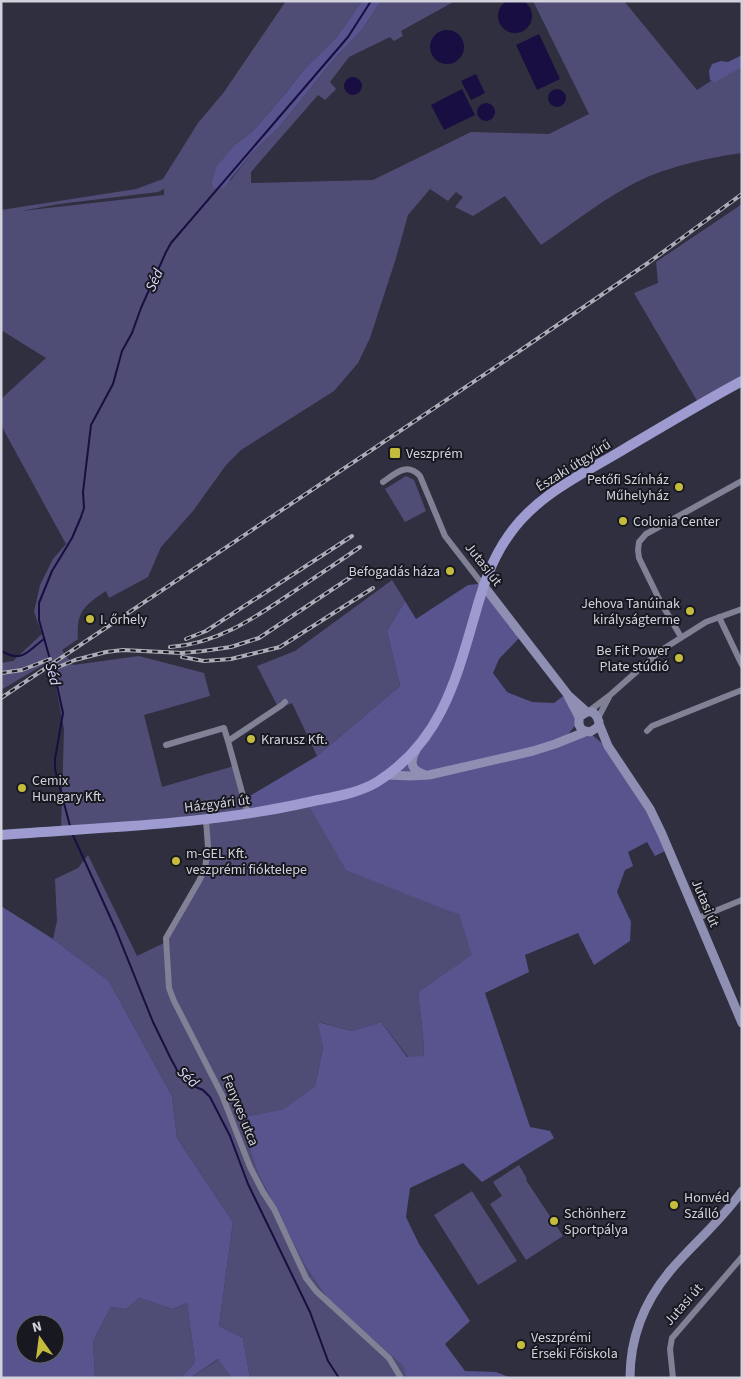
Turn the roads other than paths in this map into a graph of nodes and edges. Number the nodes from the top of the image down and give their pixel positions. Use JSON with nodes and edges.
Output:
{"nodes":[{"id":1,"x":742,"y":381,"type":"edge"},
{"id":2,"x":742,"y":481,"type":"edge"},
{"id":3,"x":383,"y":482,"type":"dead end"},
{"id":4,"x":483,"y":585,"type":"junction"},
{"id":5,"x":742,"y":609,"type":"edge"},
{"id":6,"x":719,"y":617,"type":"junction"},
{"id":7,"x":681,"y":637,"type":"junction"},
{"id":8,"x":742,"y":665,"type":"edge"},
{"id":9,"x":742,"y":690,"type":"edge"},
{"id":10,"x":610,"y":696,"type":"junction"},
{"id":11,"x":285,"y":702,"type":"dead end"},
{"id":12,"x":583,"y":716,"type":"junction"},
{"id":13,"x":598,"y":721,"type":"junction"},
{"id":14,"x":647,"y":730,"type":"dead end"},
{"id":15,"x":588,"y":732,"type":"junction"},
{"id":16,"x":228,"y":741,"type":"junction"},
{"id":17,"x":563,"y":741,"type":"junction"},
{"id":18,"x":166,"y":745,"type":"dead end"},
{"id":19,"x":608,"y":746,"type":"junction"},
{"id":20,"x":416,"y":750,"type":"junction"},
{"id":21,"x":387,"y":774,"type":"junction"},
{"id":22,"x":429,"y":775,"type":"junction"},
{"id":23,"x":248,"y":814,"type":"junction"},
{"id":24,"x":206,"y":820,"type":"junction"},
{"id":25,"x":1,"y":835,"type":"edge"},
{"id":26,"x":742,"y":900,"type":"edge"},
{"id":27,"x":698,"y":918,"type":"junction"},
{"id":28,"x":742,"y":1023,"type":"edge"},
{"id":29,"x":742,"y":1191,"type":"edge"},
{"id":30,"x":742,"y":1257,"type":"edge"},
{"id":31,"x":401,"y":1378,"type":"edge"},
{"id":32,"x":630,"y":1378,"type":"edge"},
{"id":33,"x":673,"y":1378,"type":"edge"}],
"edges":[{"from":1,"to":4,"type":"main road","name":"Északi útgyűrű"},
{"from":2,"to":7,"type":"street"},
{"from":3,"to":4,"type":"street","name":"Jutasi út"},
{"from":4,"to":12,"type":"street","name":"Jutasi út"},
{"from":4,"to":20,"type":"main road","name":"Északi útgyűrű"},
{"from":5,"to":6,"type":"street"},
{"from":6,"to":7,"type":"street"},
{"from":6,"to":8,"type":"street"},
{"from":7,"to":10,"type":"street"},
{"from":9,"to":14,"type":"street"},
{"from":10,"to":12,"type":"street"},
{"from":10,"to":13,"type":"street"},
{"from":11,"to":16,"type":"street"},
{"from":12,"to":13,"type":"street","name":"Jutasi út"},
{"from":12,"to":15,"type":"street","name":"Jutasi út"},
{"from":12,"to":17,"type":"street"},
{"from":13,"to":15,"type":"street"},
{"from":13,"to":19,"type":"street","name":"Jutasi út"},
{"from":15,"to":17,"type":"street"},
{"from":15,"to":19,"type":"street","name":"Jutasi út"},
{"from":16,"to":18,"type":"street"},
{"from":16,"to":23,"type":"street"},
{"from":17,"to":22,"type":"street"},
{"from":19,"to":27,"type":"street","name":"Jutasi út"},
{"from":20,"to":21,"type":"main road","name":"Északi útgyűrű"},
{"from":20,"to":22,"type":"street"},
{"from":21,"to":22,"type":"street"},
{"from":21,"to":23,"type":"main road","name":"Házgyári út"},
{"from":23,"to":24,"type":"main road","name":"Házgyári út"},
{"from":24,"to":25,"type":"main road","name":"Házgyári út"},
{"from":24,"to":31,"type":"street","name":"Fenyves utca"},
{"from":26,"to":27,"type":"street"},
{"from":27,"to":28,"type":"street","name":"Jutasi út"},
{"from":29,"to":32,"type":"street","name":"Jutasi út"},
{"from":30,"to":33,"type":"street","name":"Jutasi út"}]}
